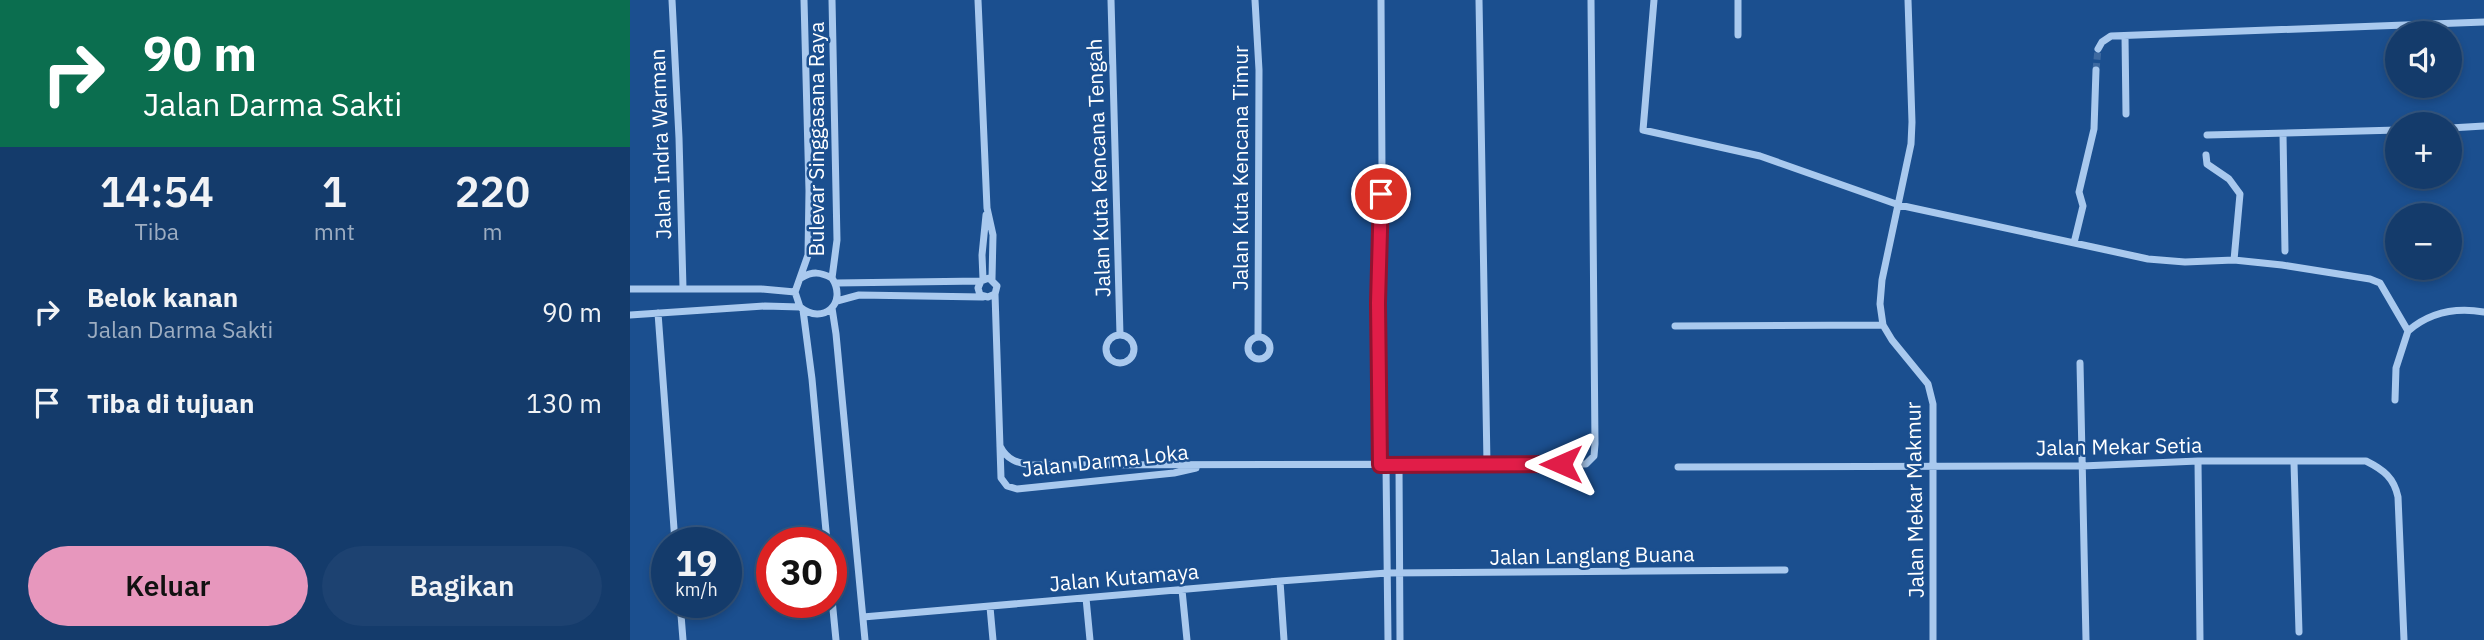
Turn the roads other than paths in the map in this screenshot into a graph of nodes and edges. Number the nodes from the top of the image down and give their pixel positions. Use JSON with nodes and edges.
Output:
{"nodes":[{"id":1,"x":672,"y":0,"type":"edge"},
{"id":2,"x":804,"y":0,"type":"edge"},
{"id":3,"x":832,"y":0,"type":"edge"},
{"id":4,"x":978,"y":0,"type":"edge"},
{"id":5,"x":1111,"y":0,"type":"edge"},
{"id":6,"x":1255,"y":0,"type":"edge"},
{"id":7,"x":1381,"y":0,"type":"edge"},
{"id":8,"x":1479,"y":0,"type":"edge"},
{"id":9,"x":1591,"y":0,"type":"edge"},
{"id":10,"x":1654,"y":0,"type":"edge"},
{"id":11,"x":1738,"y":0,"type":"edge"},
{"id":12,"x":1909,"y":0,"type":"edge"},
{"id":13,"x":2484,"y":22,"type":"edge"},
{"id":14,"x":1738,"y":35,"type":"dead end"},
{"id":15,"x":2125,"y":36,"type":"junction"},
{"id":16,"x":2098,"y":50,"type":"dead end"},
{"id":17,"x":2096,"y":70,"type":"tunnel mouth"},
{"id":18,"x":2126,"y":114,"type":"dead end"},
{"id":19,"x":2483,"y":126,"type":"edge"},
{"id":20,"x":2462,"y":127,"type":"edge"},
{"id":21,"x":2385,"y":130,"type":"edge"},
{"id":22,"x":2283,"y":134,"type":"junction"},
{"id":23,"x":2207,"y":135,"type":"dead end"},
{"id":24,"x":2206,"y":155,"type":"dead end"},
{"id":25,"x":1899,"y":205,"type":"junction"},
{"id":26,"x":2074,"y":243,"type":"junction"},
{"id":27,"x":2285,"y":251,"type":"dead end"},
{"id":28,"x":2234,"y":260,"type":"junction"},
{"id":29,"x":801,"y":278,"type":"junction"},
{"id":30,"x":834,"y":280,"type":"junction"},
{"id":31,"x":985,"y":280,"type":"junction"},
{"id":32,"x":683,"y":288,"type":"junction"},
{"id":33,"x":630,"y":289,"type":"edge"},
{"id":34,"x":795,"y":292,"type":"junction"},
{"id":35,"x":995,"y":294,"type":"junction"},
{"id":36,"x":984,"y":297,"type":"junction"},
{"id":37,"x":834,"y":305,"type":"junction"},
{"id":38,"x":801,"y":308,"type":"junction"},
{"id":39,"x":2484,"y":312,"type":"edge"},
{"id":40,"x":658,"y":313,"type":"junction"},
{"id":41,"x":630,"y":314,"type":"edge"},
{"id":42,"x":1883,"y":325,"type":"junction"},
{"id":43,"x":1675,"y":326,"type":"dead end"},
{"id":44,"x":2407,"y":331,"type":"junction"},
{"id":45,"x":1120,"y":335,"type":"junction"},
{"id":46,"x":1258,"y":336,"type":"dead end"},
{"id":47,"x":2080,"y":363,"type":"dead end"},
{"id":48,"x":2395,"y":400,"type":"dead end"},
{"id":49,"x":1000,"y":446,"type":"junction"},
{"id":50,"x":2198,"y":461,"type":"junction"},
{"id":51,"x":2294,"y":463,"type":"junction"},
{"id":52,"x":1487,"y":464,"type":"junction"},
{"id":53,"x":1383,"y":465,"type":"junction"},
{"id":54,"x":1399,"y":465,"type":"junction"},
{"id":55,"x":1932,"y":465,"type":"junction"},
{"id":56,"x":1207,"y":466,"type":"junction"},
{"id":57,"x":2082,"y":466,"type":"junction"},
{"id":58,"x":1678,"y":467,"type":"dead end"},
{"id":59,"x":674,"y":527,"type":"edge"},
{"id":60,"x":826,"y":527,"type":"edge"},
{"id":61,"x":1785,"y":570,"type":"dead end"},
{"id":62,"x":1387,"y":573,"type":"junction"},
{"id":63,"x":1399,"y":575,"type":"junction"},
{"id":64,"x":1280,"y":580,"type":"junction"},
{"id":65,"x":1182,"y":590,"type":"junction"},
{"id":66,"x":1086,"y":598,"type":"junction"},
{"id":67,"x":990,"y":607,"type":"junction"},
{"id":68,"x":863,"y":617,"type":"junction"},
{"id":69,"x":681,"y":618,"type":"edge"},
{"id":70,"x":834,"y":618,"type":"edge"},
{"id":71,"x":2299,"y":632,"type":"dead end"},
{"id":72,"x":683,"y":640,"type":"edge"},
{"id":73,"x":836,"y":640,"type":"edge"},
{"id":74,"x":865,"y":640,"type":"edge"},
{"id":75,"x":993,"y":640,"type":"edge"},
{"id":76,"x":1090,"y":640,"type":"edge"},
{"id":77,"x":1187,"y":640,"type":"edge"},
{"id":78,"x":1284,"y":640,"type":"edge"},
{"id":79,"x":1388,"y":640,"type":"edge"},
{"id":80,"x":1400,"y":640,"type":"edge"},
{"id":81,"x":1933,"y":640,"type":"edge"},
{"id":82,"x":2086,"y":640,"type":"edge"},
{"id":83,"x":2200,"y":640,"type":"edge"},
{"id":84,"x":2404,"y":640,"type":"edge"}],
"edges":[{"from":1,"to":32,"type":"street","name":"Jalan Indra Warman"},
{"from":2,"to":29,"type":"street","name":"Bulevar Singgasana Raya"},
{"from":3,"to":30,"type":"street","name":"Bulevar Singgasana Raya"},
{"from":4,"to":31,"type":"street"},
{"from":5,"to":45,"type":"street","name":"Jalan Kuta Kencana Tengah"},
{"from":6,"to":46,"type":"street","name":"Jalan Kuta Kencana Timur"},
{"from":7,"to":53,"type":"street"},
{"from":8,"to":52,"type":"street"},
{"from":9,"to":52,"type":"street","name":"Jalan Darma Loka"},
{"from":10,"to":25,"type":"street"},
{"from":11,"to":14,"type":"street"},
{"from":12,"to":25,"type":"street"},
{"from":13,"to":15,"type":"street"},
{"from":15,"to":16,"type":"street"},
{"from":15,"to":18,"type":"street"},
{"from":17,"to":26,"type":"street"},
{"from":19,"to":20,"type":"street"},
{"from":21,"to":22,"type":"street"},
{"from":22,"to":23,"type":"street"},
{"from":22,"to":27,"type":"street"},
{"from":24,"to":28,"type":"street"},
{"from":25,"to":26,"type":"street"},
{"from":25,"to":42,"type":"street"},
{"from":26,"to":28,"type":"street"},
{"from":28,"to":44,"type":"street"},
{"from":29,"to":30,"type":"street"},
{"from":29,"to":34,"type":"street"},
{"from":30,"to":31,"type":"street"},
{"from":30,"to":37,"type":"street"},
{"from":31,"to":35,"type":"street"},
{"from":31,"to":36,"type":"street"},
{"from":32,"to":33,"type":"street"},
{"from":32,"to":34,"type":"street"},
{"from":34,"to":38,"type":"street"},
{"from":35,"to":36,"type":"street"},
{"from":35,"to":49,"type":"street","name":"Jalan Darma Loka"},
{"from":36,"to":37,"type":"street"},
{"from":37,"to":38,"type":"street"},
{"from":37,"to":68,"type":"street"},
{"from":38,"to":40,"type":"street"},
{"from":38,"to":60,"type":"street"},
{"from":39,"to":44,"type":"street"},
{"from":40,"to":41,"type":"street"},
{"from":40,"to":59,"type":"street"},
{"from":42,"to":43,"type":"street"},
{"from":42,"to":55,"type":"street","name":"Jalan Mekar Makmur"},
{"from":44,"to":48,"type":"street"},
{"from":45,"to":45,"type":"street"},
{"from":47,"to":57,"type":"street"},
{"from":49,"to":56,"type":"street","name":"Jalan Darma Loka"},
{"from":49,"to":56,"type":"street","name":"Jalan Darma Loka"},
{"from":50,"to":51,"type":"street","name":"Jalan Mekar Setia"},
{"from":50,"to":57,"type":"street","name":"Jalan Mekar Setia"},
{"from":50,"to":83,"type":"street"},
{"from":51,"to":71,"type":"street"},
{"from":51,"to":84,"type":"street","name":"Jalan Mekar Setia"},
{"from":52,"to":54,"type":"street","name":"Jalan Darma Loka"},
{"from":53,"to":54,"type":"street","name":"Jalan Darma Loka"},
{"from":53,"to":56,"type":"street","name":"Jalan Darma Loka"},
{"from":53,"to":62,"type":"street"},
{"from":54,"to":63,"type":"street"},
{"from":55,"to":57,"type":"street","name":"Jalan Mekar Setia"},
{"from":55,"to":58,"type":"street","name":"Jalan Mekar Setia"},
{"from":55,"to":81,"type":"street","name":"Jalan Mekar Makmur"},
{"from":57,"to":82,"type":"street"},
{"from":61,"to":63,"type":"street","name":"Jalan Langlang Buana"},
{"from":62,"to":63,"type":"street","name":"Jalan Langlang Buana"},
{"from":62,"to":64,"type":"street","name":"Jalan Kutamaya"},
{"from":62,"to":79,"type":"street"},
{"from":63,"to":80,"type":"street"},
{"from":64,"to":65,"type":"street","name":"Jalan Kutamaya"},
{"from":64,"to":78,"type":"street"},
{"from":65,"to":66,"type":"street","name":"Jalan Kutamaya"},
{"from":65,"to":77,"type":"street"},
{"from":66,"to":67,"type":"street","name":"Jalan Kutamaya"},
{"from":66,"to":76,"type":"street"},
{"from":67,"to":68,"type":"street","name":"Jalan Kutamaya"},
{"from":67,"to":75,"type":"street"},
{"from":68,"to":74,"type":"street"},
{"from":69,"to":72,"type":"street"},
{"from":70,"to":73,"type":"street"}]}
